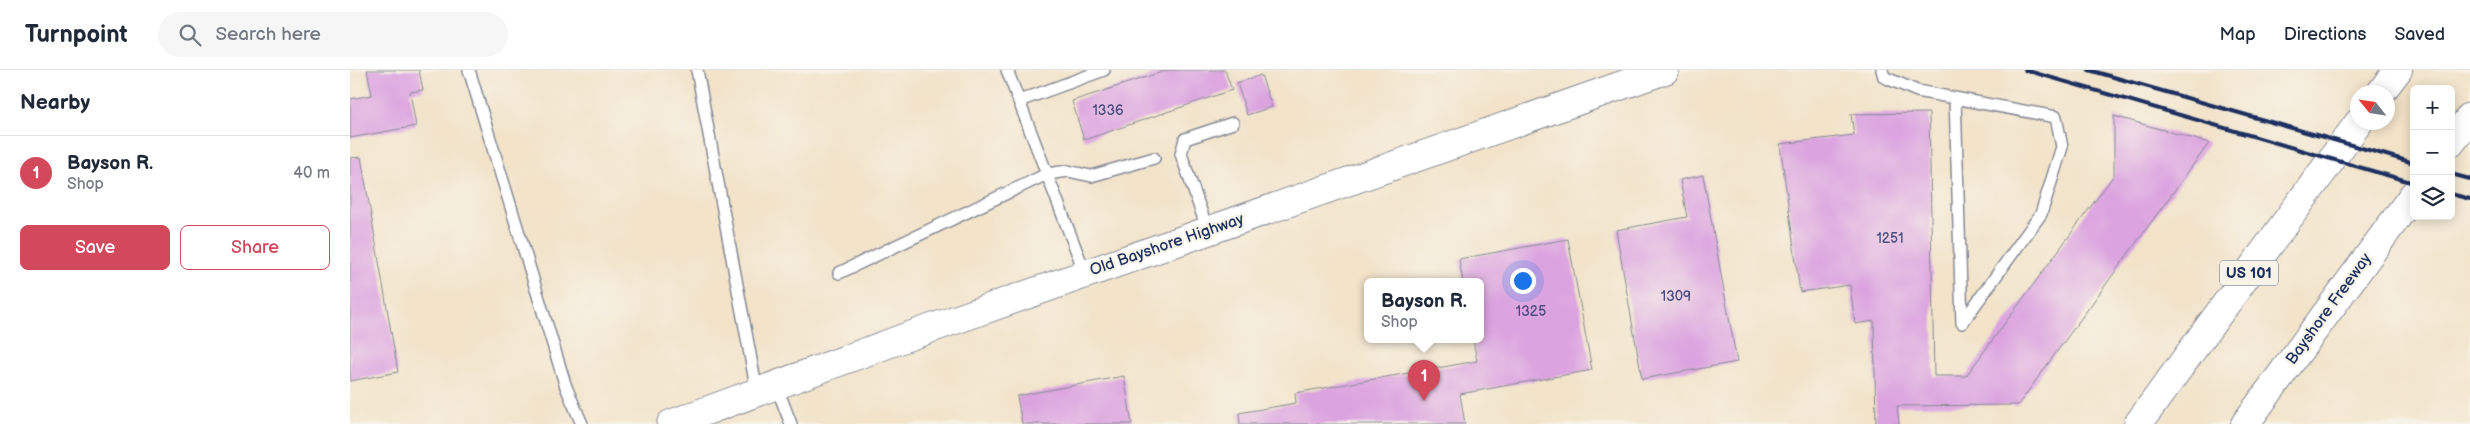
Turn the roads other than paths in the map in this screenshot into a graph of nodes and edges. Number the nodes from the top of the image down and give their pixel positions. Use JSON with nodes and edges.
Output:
{"nodes":[{"id":1,"x":469,"y":70,"type":"edge"},
{"id":2,"x":697,"y":70,"type":"edge"},
{"id":3,"x":1007,"y":70,"type":"edge"},
{"id":4,"x":1104,"y":70,"type":"edge"},
{"id":5,"x":1665,"y":70,"type":"edge"},
{"id":6,"x":1882,"y":70,"type":"edge"},
{"id":7,"x":2398,"y":70,"type":"edge"},
{"id":8,"x":2386,"y":85,"type":"edge"},
{"id":9,"x":1955,"y":98,"type":"junction"},
{"id":10,"x":1019,"y":101,"type":"junction"},
{"id":11,"x":2470,"y":117,"type":"edge"},
{"id":12,"x":1234,"y":123,"type":"dead end"},
{"id":13,"x":2353,"y":130,"type":"edge"},
{"id":14,"x":2455,"y":138,"type":"edge"},
{"id":15,"x":1154,"y":158,"type":"dead end"},
{"id":16,"x":1047,"y":174,"type":"junction"},
{"id":17,"x":2410,"y":199,"type":"edge"},
{"id":18,"x":1208,"y":231,"type":"junction"},
{"id":19,"x":839,"y":273,"type":"dead end"},
{"id":20,"x":1085,"y":273,"type":"junction"},
{"id":21,"x":767,"y":388,"type":"junction"},
{"id":22,"x":582,"y":424,"type":"edge"},
{"id":23,"x":671,"y":424,"type":"edge"},
{"id":24,"x":791,"y":424,"type":"edge"},
{"id":25,"x":2138,"y":424,"type":"edge"},
{"id":26,"x":2245,"y":424,"type":"edge"}],
"edges":[{"from":1,"to":22,"type":"lane"},
{"from":2,"to":21,"type":"lane"},
{"from":3,"to":10,"type":"lane"},
{"from":4,"to":10,"type":"lane"},
{"from":5,"to":18,"type":"main road","name":"Old Bayshore Highway"},
{"from":6,"to":9,"type":"lane"},
{"from":7,"to":8,"type":"main road"},
{"from":9,"to":9,"type":"lane"},
{"from":10,"to":16,"type":"lane"},
{"from":11,"to":14,"type":"main road"},
{"from":12,"to":18,"type":"lane"},
{"from":13,"to":25,"type":"main road","number":"US 101"},
{"from":15,"to":16,"type":"lane"},
{"from":16,"to":19,"type":"lane"},
{"from":16,"to":20,"type":"lane"},
{"from":17,"to":26,"type":"main road","name":"Bayshore Freeway"},
{"from":18,"to":20,"type":"main road","name":"Old Bayshore Highway"},
{"from":20,"to":21,"type":"main road","name":"Old Bayshore Highway"},
{"from":21,"to":23,"type":"main road","name":"Old Bayshore Highway"},
{"from":21,"to":24,"type":"lane"}]}
